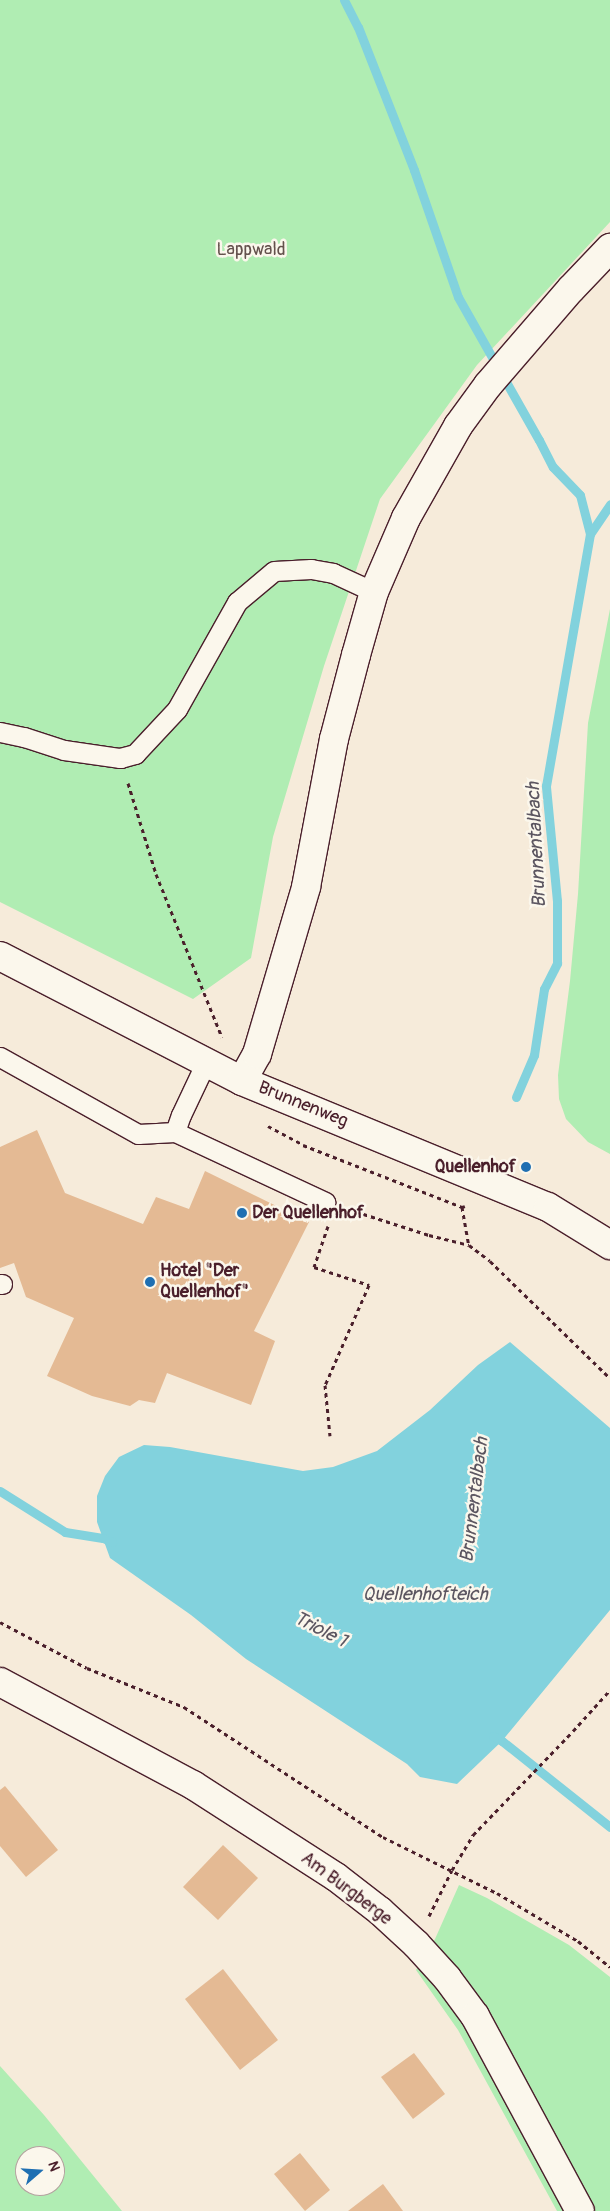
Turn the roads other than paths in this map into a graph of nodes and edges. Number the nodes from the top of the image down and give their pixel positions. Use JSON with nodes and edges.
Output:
{"nodes":[{"id":1,"x":610,"y":248,"type":"edge"},
{"id":2,"x":374,"y":592,"type":"junction"},
{"id":3,"x":0,"y":732,"type":"edge"},
{"id":4,"x":0,"y":956,"type":"edge"},
{"id":5,"x":0,"y":1057,"type":"edge"},
{"id":6,"x":206,"y":1062,"type":"junction"},
{"id":7,"x":242,"y":1081,"type":"junction"},
{"id":8,"x":175,"y":1132,"type":"junction"},
{"id":9,"x":330,"y":1204,"type":"road end"},
{"id":10,"x":610,"y":1245,"type":"edge"},
{"id":11,"x":0,"y":1682,"type":"edge"},
{"id":12,"x":580,"y":2211,"type":"edge"}],
"edges":[{"from":1,"to":2,"type":"main road"},
{"from":2,"to":3,"type":"lane"},
{"from":2,"to":7,"type":"main road"},
{"from":4,"to":6,"type":"main road","name":"Brunnenweg"},
{"from":5,"to":8,"type":"lane"},
{"from":6,"to":7,"type":"main road","name":"Brunnenweg"},
{"from":6,"to":8,"type":"lane"},
{"from":7,"to":10,"type":"main road","name":"Brunnenweg"},
{"from":8,"to":9,"type":"lane"},
{"from":11,"to":12,"type":"main road","name":"Am Burgberge"}]}
